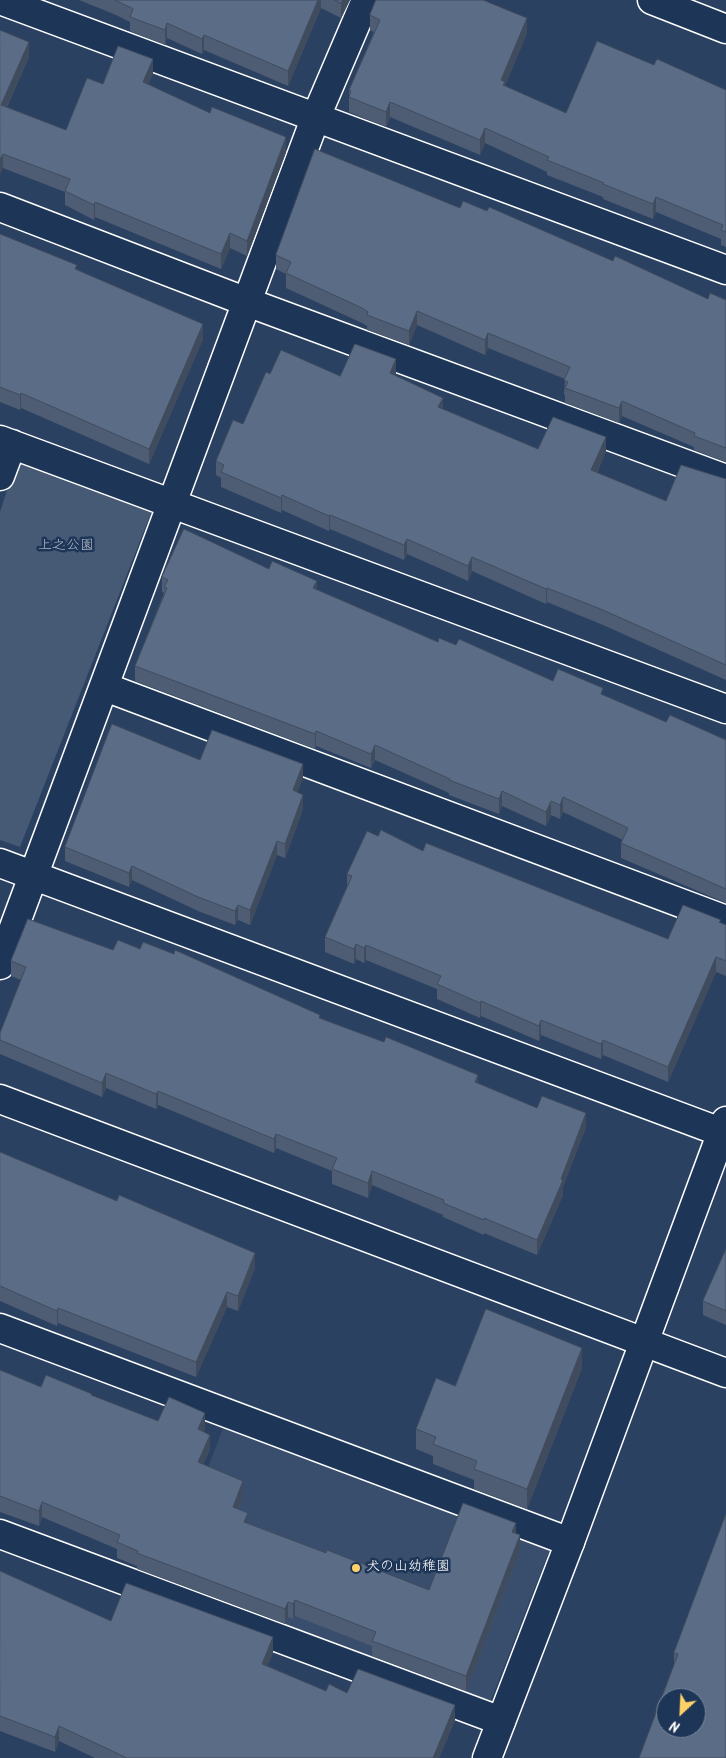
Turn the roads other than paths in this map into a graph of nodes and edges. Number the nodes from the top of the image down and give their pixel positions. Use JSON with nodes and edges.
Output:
{"nodes":[{"id":1,"x":0,"y":0,"type":"edge"},
{"id":2,"x":366,"y":0,"type":"edge"},
{"id":3,"x":652,"y":0,"type":"edge"},
{"id":4,"x":726,"y":29,"type":"edge"},
{"id":5,"x":315,"y":119,"type":"junction"},
{"id":6,"x":0,"y":207,"type":"edge"},
{"id":7,"x":726,"y":270,"type":"edge"},
{"id":8,"x":247,"y":302,"type":"junction"},
{"id":9,"x":6,"y":442,"type":"edge"},
{"id":10,"x":0,"y":476,"type":"edge"},
{"id":11,"x":726,"y":479,"type":"edge"},
{"id":12,"x":174,"y":502,"type":"junction"},
{"id":13,"x":104,"y":687,"type":"junction"},
{"id":14,"x":726,"y":708,"type":"edge"},
{"id":15,"x":0,"y":863,"type":"edge"},
{"id":16,"x":34,"y":876,"type":"junction"},
{"id":17,"x":726,"y":920,"type":"edge"},
{"id":18,"x":0,"y":965,"type":"edge"},
{"id":19,"x":0,"y":1099,"type":"edge"},
{"id":20,"x":725,"y":1129,"type":"edge"},
{"id":21,"x":0,"y":1328,"type":"edge"},
{"id":22,"x":643,"y":1342,"type":"junction"},
{"id":23,"x":726,"y":1373,"type":"edge"},
{"id":24,"x":0,"y":1534,"type":"edge"},
{"id":25,"x":570,"y":1542,"type":"junction"},
{"id":26,"x":501,"y":1722,"type":"junction"},
{"id":27,"x":487,"y":1758,"type":"edge"}],
"edges":[{"from":1,"to":5,"type":"street"},
{"from":2,"to":5,"type":"street"},
{"from":3,"to":4,"type":"street"},
{"from":5,"to":7,"type":"street"},
{"from":5,"to":8,"type":"street"},
{"from":6,"to":8,"type":"street"},
{"from":8,"to":11,"type":"street"},
{"from":8,"to":12,"type":"street"},
{"from":9,"to":10,"type":"street"},
{"from":9,"to":12,"type":"street"},
{"from":12,"to":13,"type":"street"},
{"from":12,"to":14,"type":"street"},
{"from":13,"to":16,"type":"street"},
{"from":13,"to":17,"type":"street"},
{"from":15,"to":16,"type":"street"},
{"from":16,"to":18,"type":"street"},
{"from":16,"to":20,"type":"street"},
{"from":19,"to":22,"type":"street"},
{"from":20,"to":22,"type":"street"},
{"from":21,"to":25,"type":"street"},
{"from":22,"to":23,"type":"street"},
{"from":22,"to":25,"type":"street"},
{"from":24,"to":26,"type":"street"},
{"from":25,"to":26,"type":"street"},
{"from":26,"to":27,"type":"street"}]}
